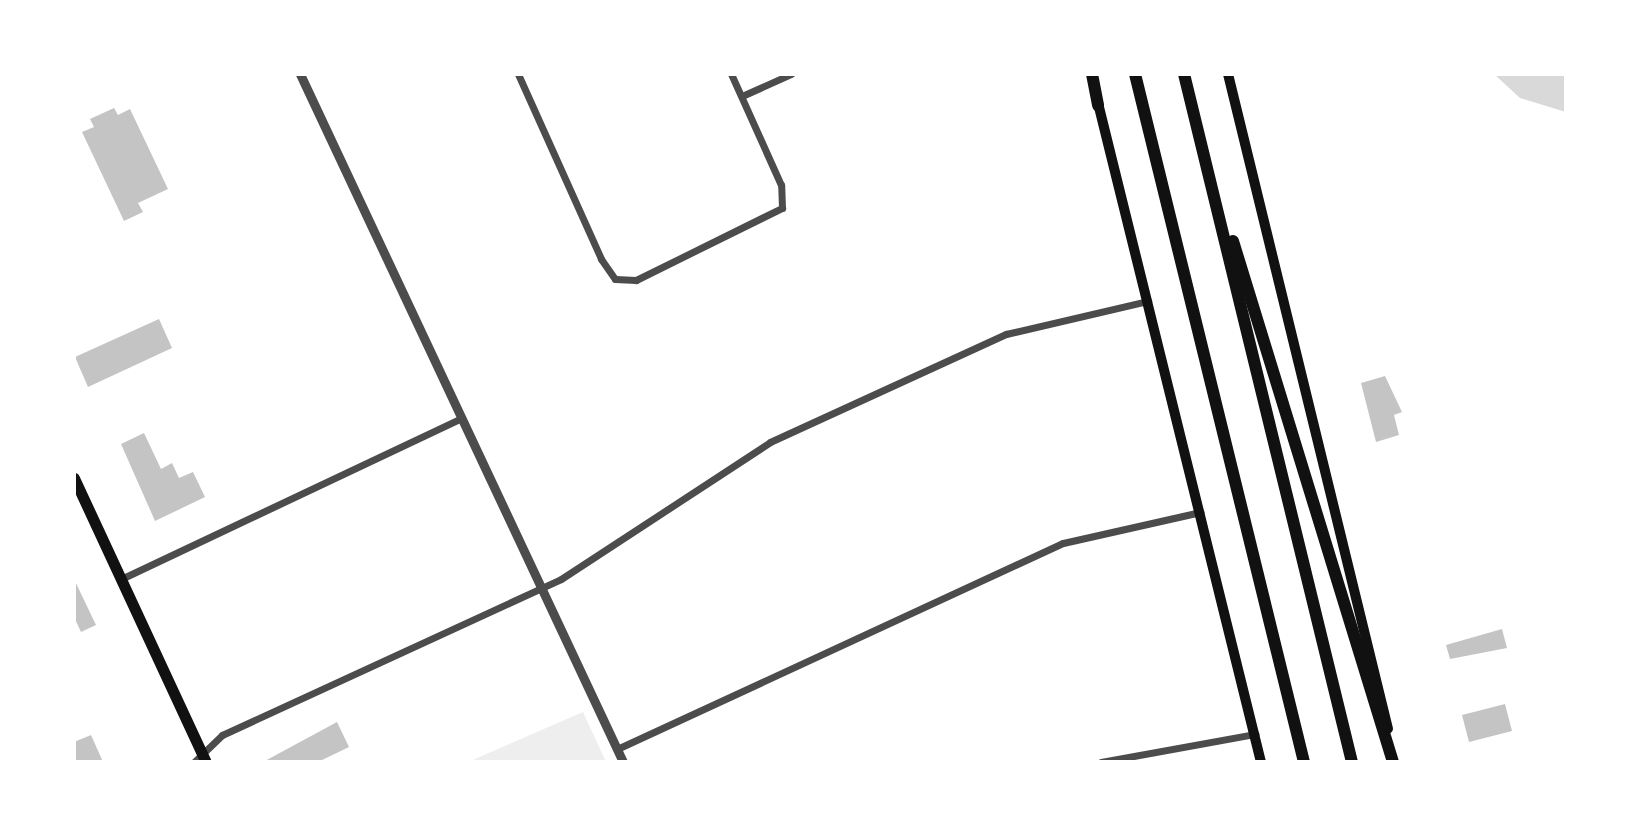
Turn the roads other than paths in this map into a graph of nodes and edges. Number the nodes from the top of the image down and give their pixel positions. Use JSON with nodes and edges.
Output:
{"nodes":[{"id":1,"x":300,"y":74,"type":"edge"},
{"id":2,"x":518,"y":74,"type":"edge"},
{"id":3,"x":731,"y":74,"type":"edge"},
{"id":4,"x":791,"y":74,"type":"edge"},
{"id":5,"x":1092,"y":74,"type":"edge"},
{"id":6,"x":1135,"y":74,"type":"edge"},
{"id":7,"x":1184,"y":74,"type":"edge"},
{"id":8,"x":1228,"y":74,"type":"edge"},
{"id":9,"x":742,"y":96,"type":"junction"},
{"id":10,"x":1098,"y":105,"type":"joint"},
{"id":11,"x":1197,"y":129,"type":"junction"},
{"id":12,"x":1148,"y":301,"type":"junction"},
{"id":13,"x":458,"y":420,"type":"junction"},
{"id":14,"x":74,"y":478,"type":"edge"},
{"id":15,"x":1201,"y":512,"type":"junction"},
{"id":16,"x":121,"y":579,"type":"junction"},
{"id":17,"x":543,"y":586,"type":"junction"},
{"id":18,"x":1255,"y":734,"type":"junction"},
{"id":19,"x":617,"y":749,"type":"junction"},
{"id":20,"x":201,"y":759,"type":"edge"},
{"id":21,"x":623,"y":762,"type":"edge"},
{"id":22,"x":1101,"y":762,"type":"edge"},
{"id":23,"x":1261,"y":762,"type":"edge"},
{"id":24,"x":1304,"y":762,"type":"edge"},
{"id":25,"x":1352,"y":762,"type":"edge"},
{"id":26,"x":1394,"y":762,"type":"edge"}],
"edges":[{"from":1,"to":13,"type":"street"},
{"from":2,"to":9,"type":"street"},
{"from":3,"to":9,"type":"street"},
{"from":4,"to":9,"type":"street"},
{"from":5,"to":10,"type":"highway"},
{"from":6,"to":24,"type":"highway"},
{"from":7,"to":11,"type":"highway"},
{"from":8,"to":26,"type":"main road"},
{"from":10,"to":12,"type":"main road"},
{"from":11,"to":25,"type":"highway"},
{"from":11,"to":26,"type":"highway"},
{"from":12,"to":15,"type":"main road"},
{"from":12,"to":17,"type":"street"},
{"from":13,"to":16,"type":"street"},
{"from":13,"to":17,"type":"street"},
{"from":14,"to":16,"type":"main road"},
{"from":15,"to":18,"type":"main road"},
{"from":15,"to":19,"type":"street"},
{"from":16,"to":20,"type":"main road"},
{"from":17,"to":19,"type":"street"},
{"from":17,"to":20,"type":"street"},
{"from":18,"to":22,"type":"street"},
{"from":18,"to":23,"type":"main road"},
{"from":19,"to":21,"type":"street"}]}
